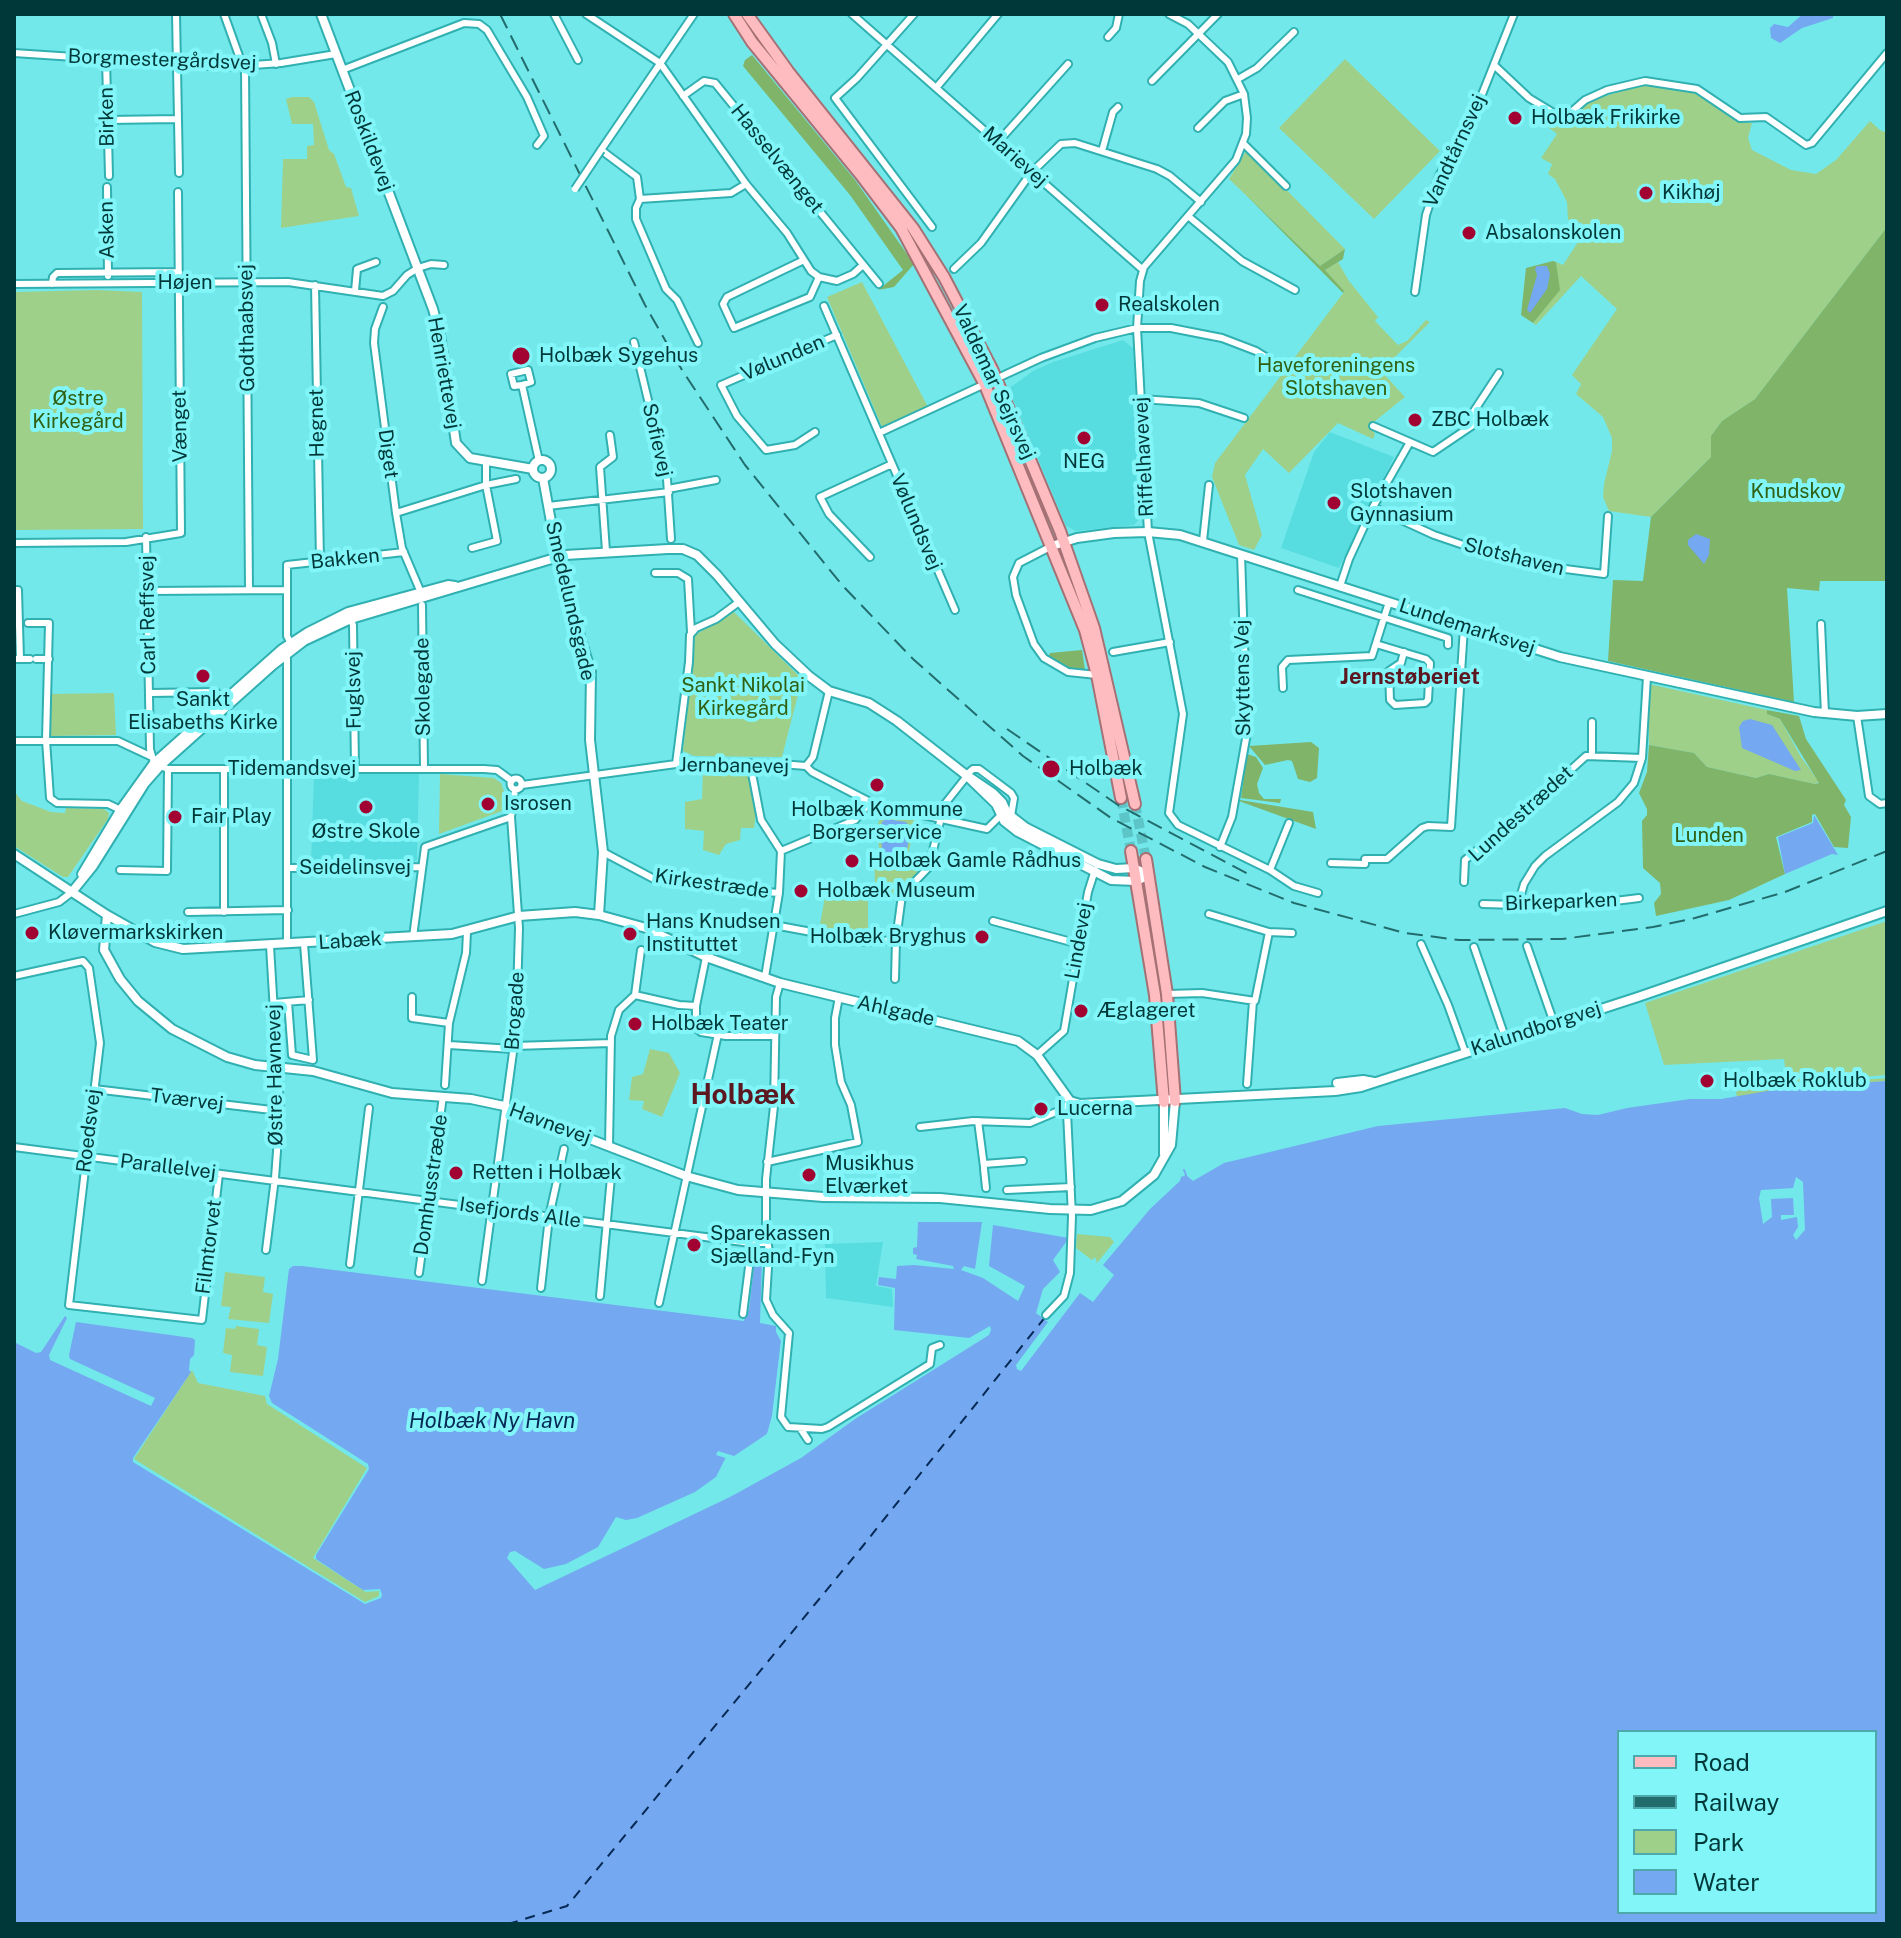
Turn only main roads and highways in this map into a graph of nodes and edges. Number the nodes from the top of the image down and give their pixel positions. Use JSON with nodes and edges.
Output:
{"nodes":[{"id":1,"x":734,"y":14,"type":"edge"},
{"id":2,"x":747,"y":14,"type":"edge"},
{"id":3,"x":1121,"y":798,"type":"tunnel mouth"},
{"id":4,"x":1135,"y":804,"type":"tunnel mouth"},
{"id":5,"x":1131,"y":851,"type":"tunnel mouth"},
{"id":6,"x":1146,"y":859,"type":"tunnel mouth"},
{"id":7,"x":1161,"y":994,"type":"junction"},
{"id":8,"x":1169,"y":1101,"type":"road end"}],
"edges":[{"from":1,"to":3,"type":"main road","name":"Valdemar Sejrsvej"},
{"from":2,"to":4,"type":"main road","name":"Valdemar Sejrsvej"},
{"from":5,"to":7,"type":"main road"},
{"from":6,"to":7,"type":"main road"},
{"from":7,"to":8,"type":"main road"}]}
